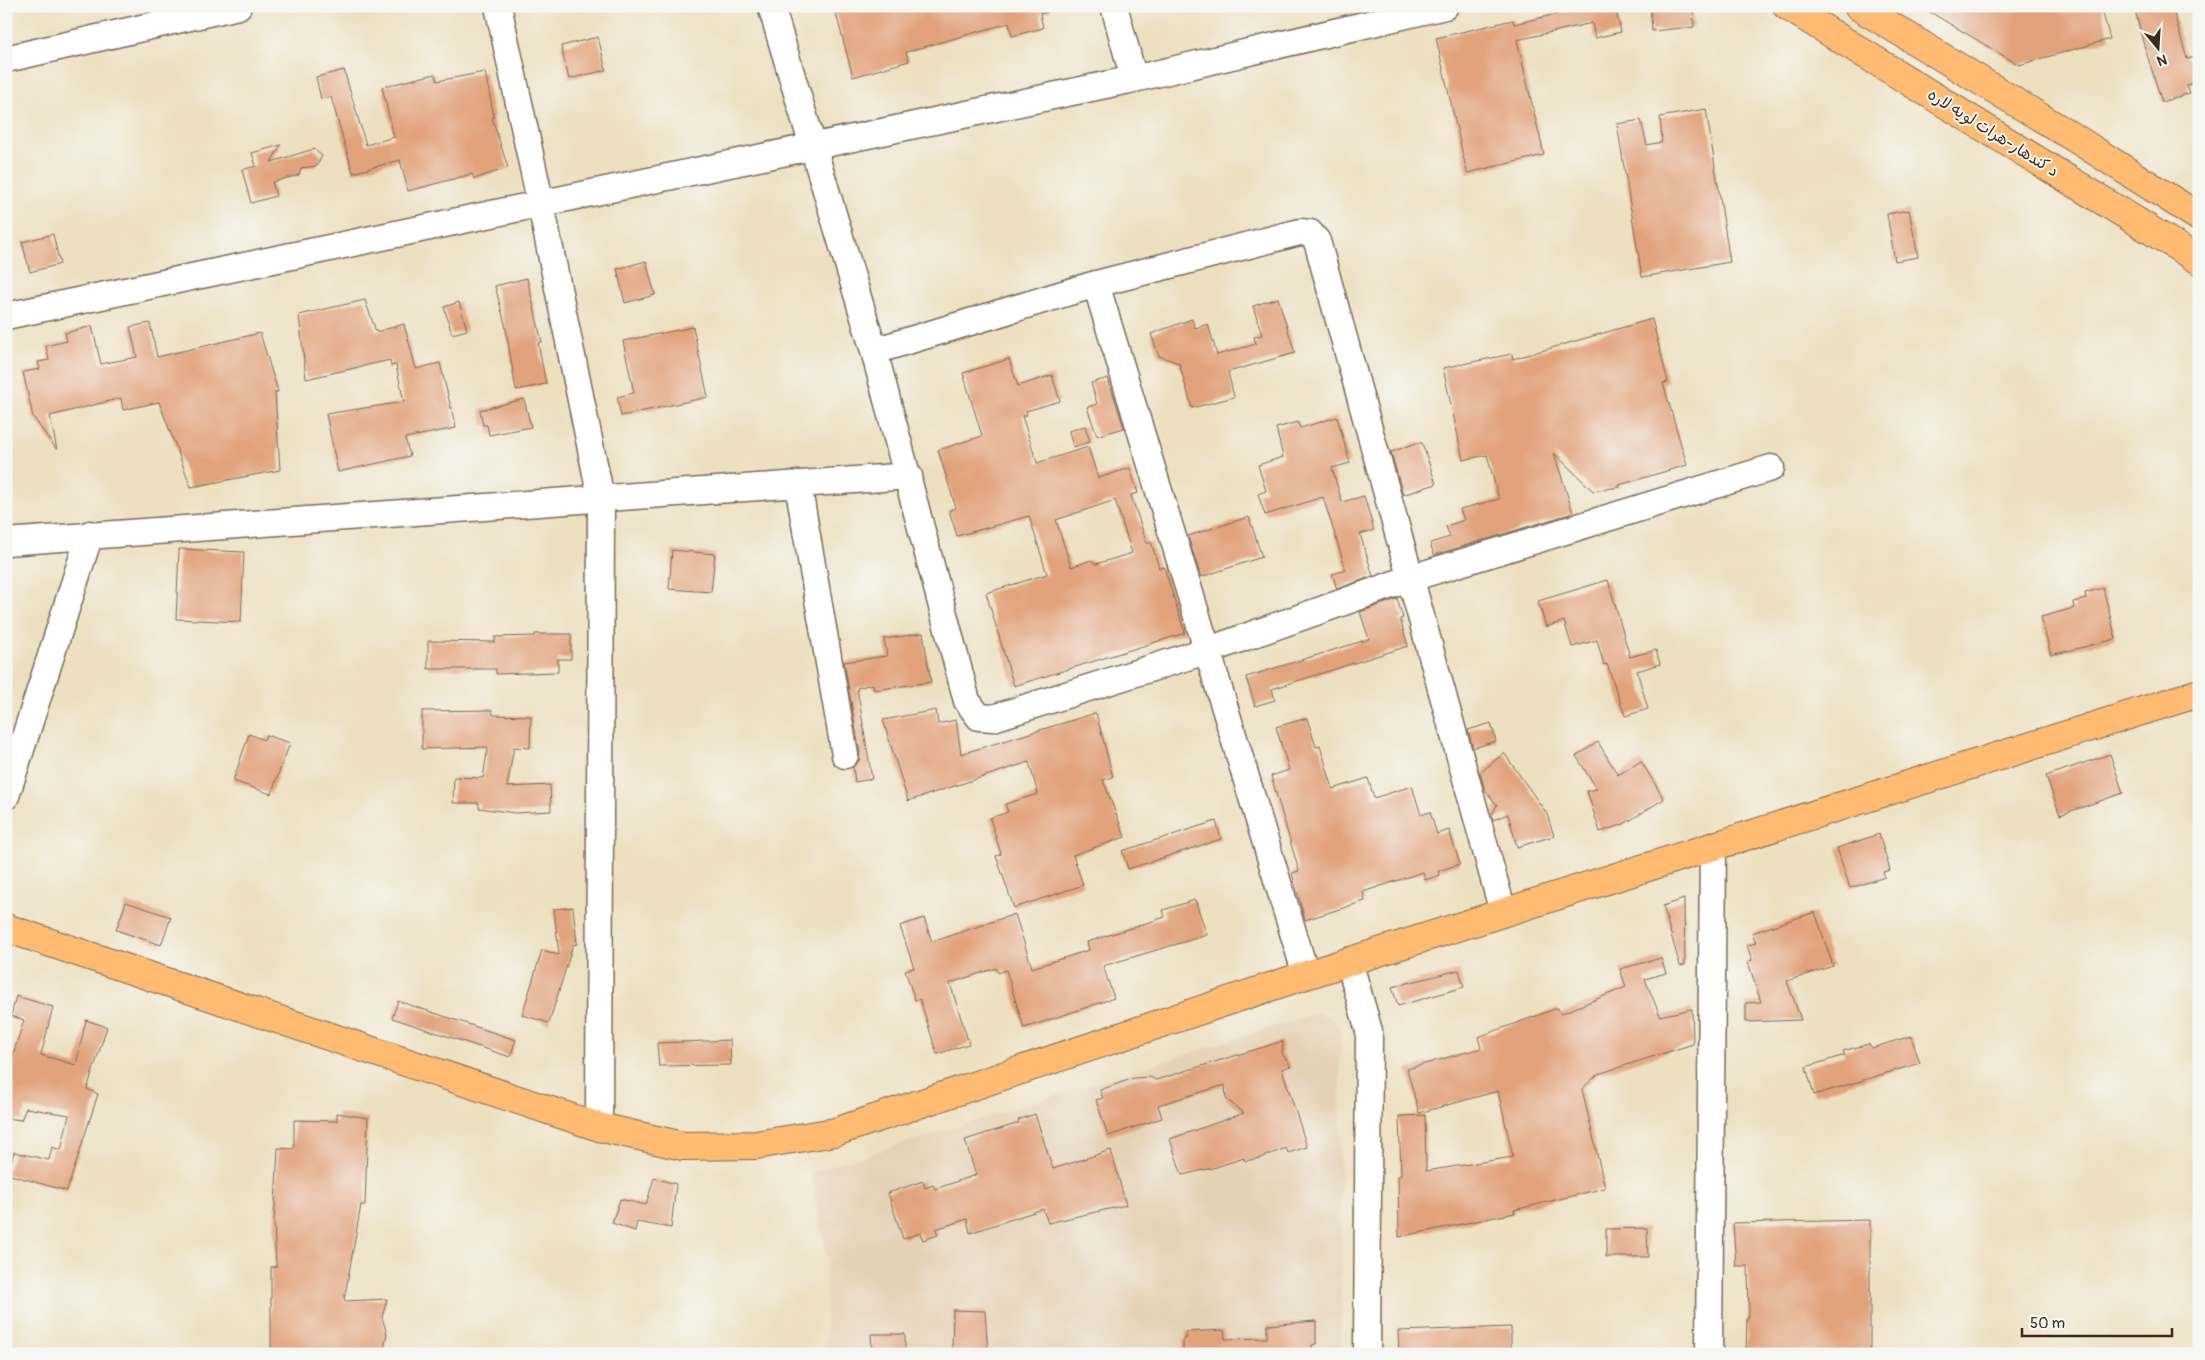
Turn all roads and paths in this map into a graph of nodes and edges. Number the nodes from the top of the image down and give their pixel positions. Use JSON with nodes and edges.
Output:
{"nodes":[{"id":1,"x":238,"y":6,"type":"edge"},
{"id":2,"x":498,"y":6,"type":"edge"},
{"id":3,"x":771,"y":6,"type":"edge"},
{"id":4,"x":1114,"y":6,"type":"edge"},
{"id":5,"x":1445,"y":6,"type":"edge"},
{"id":6,"x":1787,"y":6,"type":"edge"},
{"id":7,"x":1858,"y":6,"type":"edge"},
{"id":8,"x":6,"y":59,"type":"edge"},
{"id":9,"x":1134,"y":78,"type":"junction"},
{"id":10,"x":813,"y":147,"type":"junction"},
{"id":11,"x":542,"y":205,"type":"junction"},
{"id":12,"x":2199,"y":217,"type":"edge"},
{"id":13,"x":2199,"y":260,"type":"edge"},
{"id":14,"x":1096,"y":284,"type":"junction"},
{"id":15,"x":6,"y":316,"type":"edge"},
{"id":16,"x":874,"y":351,"type":"junction"},
{"id":17,"x":1771,"y":468,"type":"dead end"},
{"id":18,"x":909,"y":476,"type":"junction"},
{"id":19,"x":798,"y":484,"type":"junction"},
{"id":20,"x":601,"y":498,"type":"junction"},
{"id":21,"x":90,"y":534,"type":"junction"},
{"id":22,"x":6,"y":542,"type":"edge"},
{"id":23,"x":1411,"y":578,"type":"junction"},
{"id":24,"x":1209,"y":650,"type":"junction"},
{"id":25,"x":2199,"y":693,"type":"edge"},
{"id":26,"x":845,"y":755,"type":"dead end"},
{"id":27,"x":6,"y":796,"type":"edge"},
{"id":28,"x":1713,"y":845,"type":"junction"},
{"id":29,"x":1503,"y":912,"type":"junction"},
{"id":30,"x":6,"y":928,"type":"edge"},
{"id":31,"x":1349,"y":961,"type":"junction"},
{"id":32,"x":1306,"y":974,"type":"junction"},
{"id":33,"x":599,"y":1127,"type":"junction"},
{"id":34,"x":1367,"y":1354,"type":"edge"},
{"id":35,"x":1709,"y":1354,"type":"edge"}],
"edges":[{"from":1,"to":8,"type":"street"},
{"from":2,"to":11,"type":"street"},
{"from":3,"to":10,"type":"street"},
{"from":4,"to":9,"type":"street"},
{"from":5,"to":9,"type":"street"},
{"from":6,"to":13,"type":"main road","name":"د کندهار-هرات لويه لاره"},
{"from":7,"to":12,"type":"main road"},
{"from":9,"to":10,"type":"street"},
{"from":10,"to":11,"type":"street"},
{"from":10,"to":16,"type":"street"},
{"from":11,"to":15,"type":"street"},
{"from":11,"to":20,"type":"street"},
{"from":14,"to":16,"type":"street"},
{"from":14,"to":23,"type":"street"},
{"from":14,"to":24,"type":"street"},
{"from":16,"to":18,"type":"street"},
{"from":17,"to":23,"type":"street"},
{"from":18,"to":19,"type":"street"},
{"from":18,"to":24,"type":"street"},
{"from":19,"to":20,"type":"street"},
{"from":19,"to":26,"type":"street"},
{"from":20,"to":21,"type":"street"},
{"from":20,"to":33,"type":"street"},
{"from":21,"to":22,"type":"street"},
{"from":21,"to":27,"type":"street"},
{"from":23,"to":24,"type":"street"},
{"from":23,"to":29,"type":"street"},
{"from":24,"to":32,"type":"street"},
{"from":25,"to":28,"type":"main road"},
{"from":28,"to":29,"type":"main road"},
{"from":28,"to":35,"type":"street"},
{"from":29,"to":31,"type":"main road"},
{"from":30,"to":33,"type":"main road"},
{"from":31,"to":32,"type":"main road"},
{"from":31,"to":34,"type":"street"},
{"from":32,"to":33,"type":"main road"}]}
